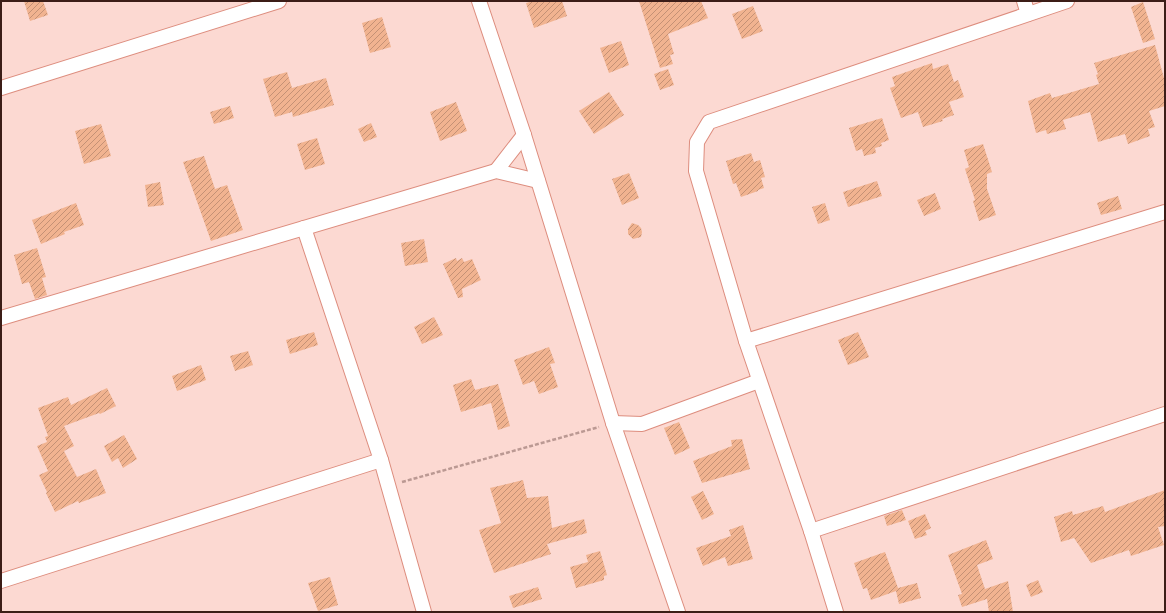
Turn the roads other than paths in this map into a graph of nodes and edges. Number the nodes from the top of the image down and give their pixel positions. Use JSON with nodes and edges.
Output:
{"nodes":[{"id":1,"x":279,"y":1,"type":"edge"},
{"id":2,"x":479,"y":1,"type":"edge"},
{"id":3,"x":1067,"y":1,"type":"edge"},
{"id":4,"x":1026,"y":7,"type":"edge"},
{"id":5,"x":1,"y":88,"type":"edge"},
{"id":6,"x":524,"y":135,"type":"junction"},
{"id":7,"x":496,"y":170,"type":"junction"},
{"id":8,"x":538,"y":181,"type":"junction"},
{"id":9,"x":1165,"y":212,"type":"edge"},
{"id":10,"x":304,"y":228,"type":"junction"},
{"id":11,"x":1,"y":318,"type":"edge"},
{"id":12,"x":746,"y":341,"type":"junction"},
{"id":13,"x":759,"y":381,"type":"junction"},
{"id":14,"x":1165,"y":414,"type":"edge"},
{"id":15,"x":613,"y":423,"type":"junction"},
{"id":16,"x":381,"y":460,"type":"junction"},
{"id":17,"x":811,"y":531,"type":"junction"},
{"id":18,"x":1,"y":581,"type":"edge"},
{"id":19,"x":424,"y":612,"type":"edge"},
{"id":20,"x":678,"y":612,"type":"edge"},
{"id":21,"x":836,"y":612,"type":"edge"}],
"edges":[{"from":1,"to":5,"type":"street"},
{"from":2,"to":6,"type":"street"},
{"from":3,"to":4,"type":"street"},
{"from":4,"to":12,"type":"street"},
{"from":6,"to":7,"type":"street"},
{"from":6,"to":8,"type":"street"},
{"from":7,"to":8,"type":"street"},
{"from":7,"to":10,"type":"street"},
{"from":8,"to":15,"type":"street"},
{"from":9,"to":12,"type":"street"},
{"from":10,"to":11,"type":"street"},
{"from":10,"to":16,"type":"street"},
{"from":12,"to":13,"type":"street"},
{"from":13,"to":15,"type":"street"},
{"from":13,"to":17,"type":"street"},
{"from":14,"to":17,"type":"street"},
{"from":15,"to":20,"type":"street"},
{"from":16,"to":18,"type":"street"},
{"from":16,"to":19,"type":"street"},
{"from":17,"to":21,"type":"street"}]}
